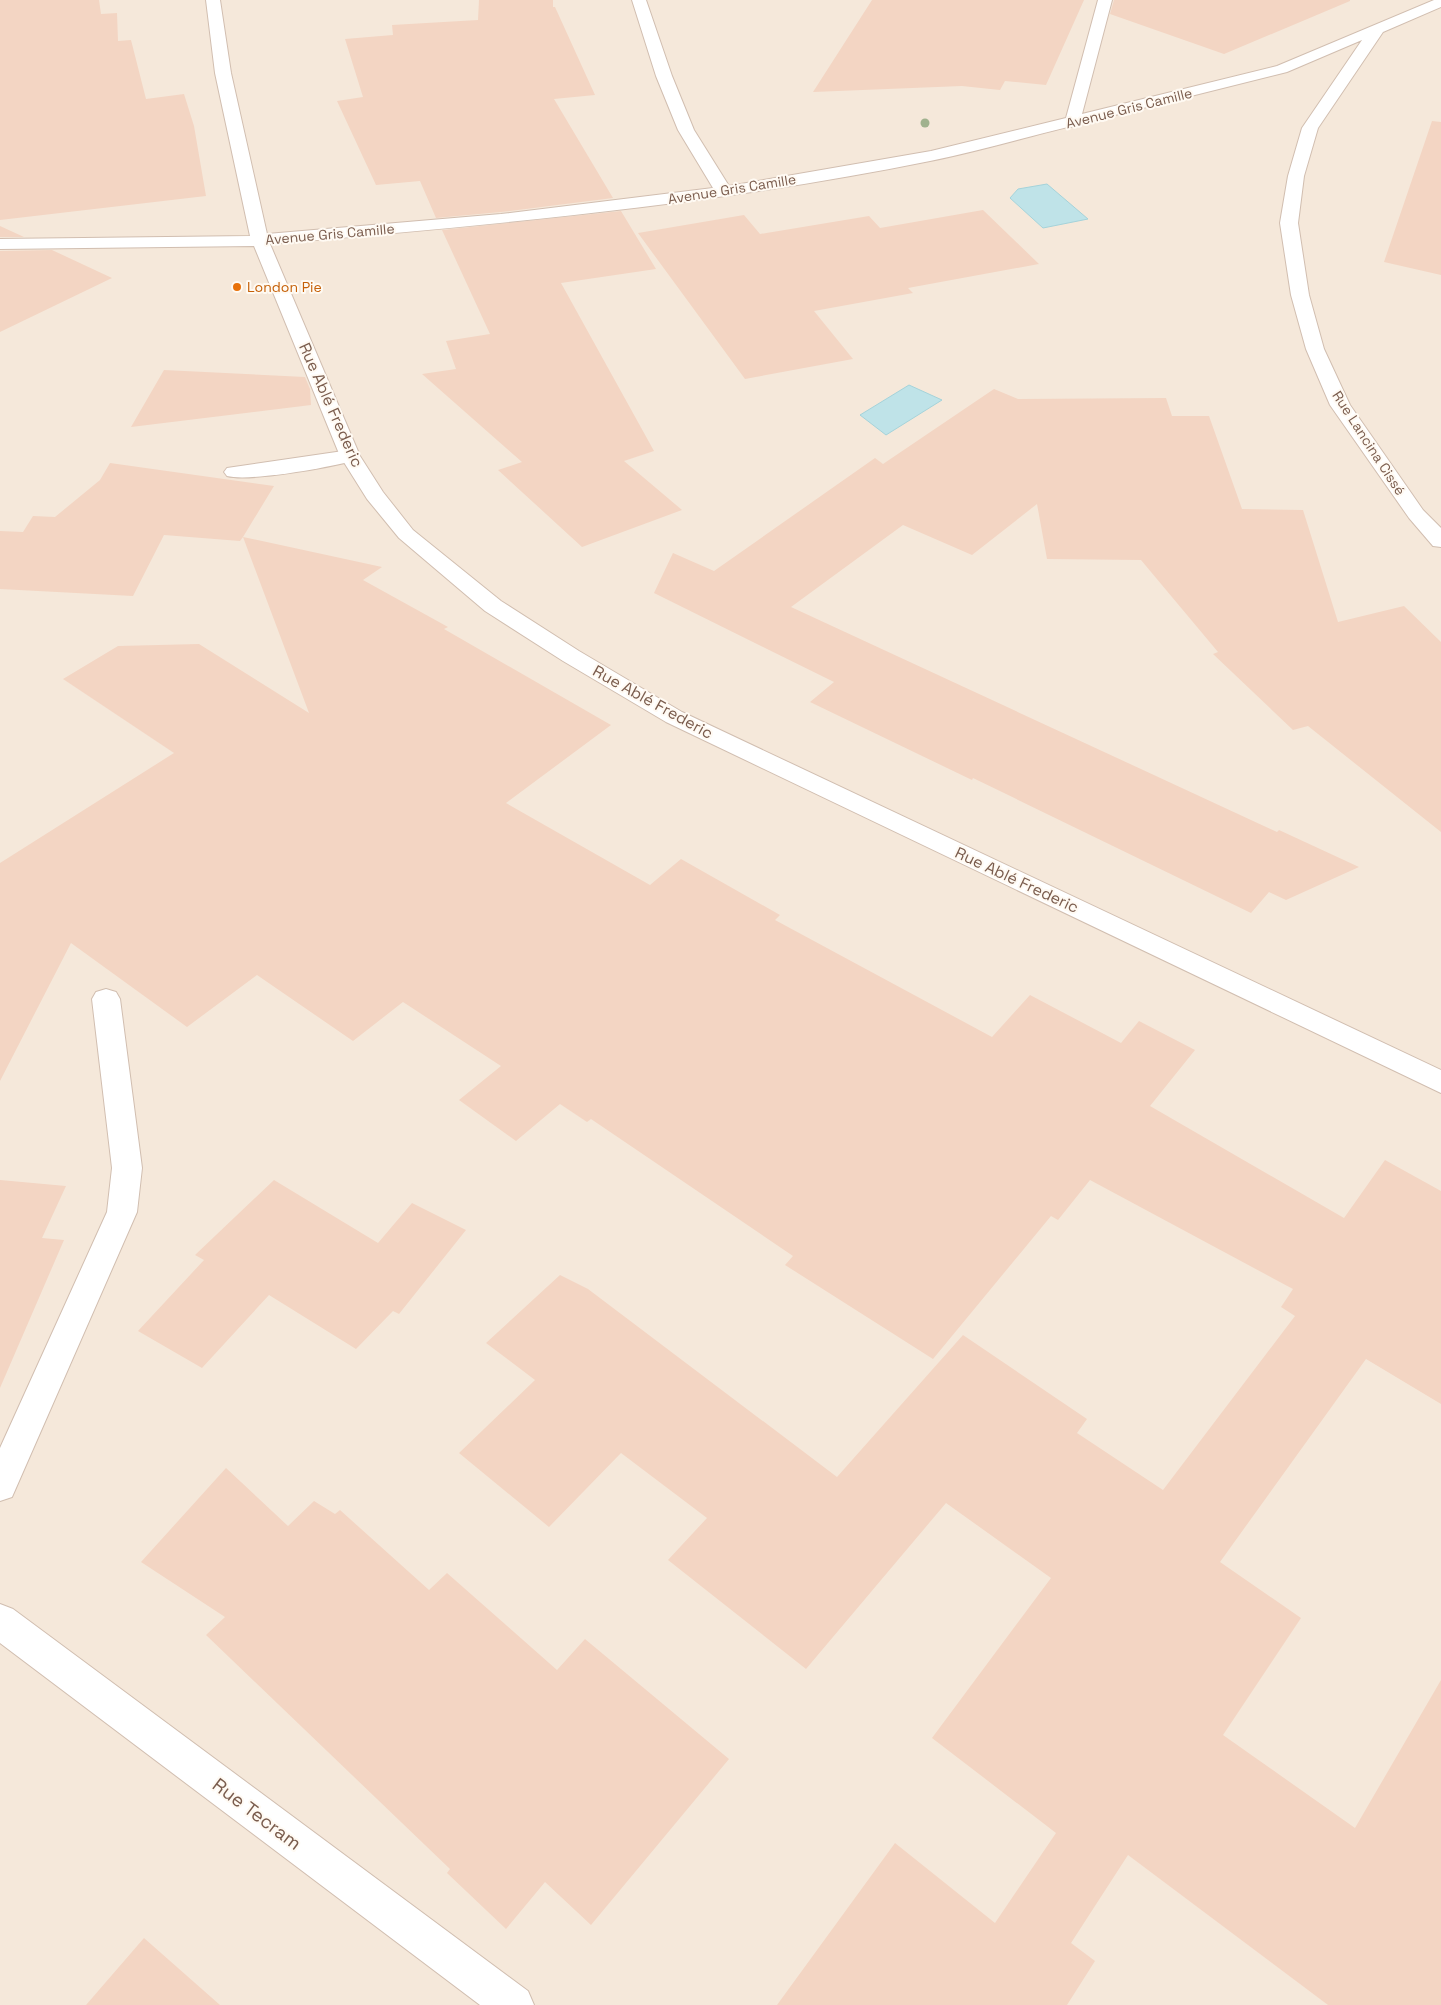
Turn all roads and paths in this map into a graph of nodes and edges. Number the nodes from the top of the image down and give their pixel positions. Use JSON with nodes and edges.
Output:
{"nodes":[{"id":1,"x":213,"y":0,"type":"edge"},
{"id":2,"x":639,"y":0,"type":"edge"},
{"id":3,"x":1104,"y":0,"type":"edge"},
{"id":4,"x":1441,"y":2,"type":"edge"},
{"id":5,"x":1376,"y":31,"type":"junction"},
{"id":6,"x":1072,"y":123,"type":"junction"},
{"id":7,"x":724,"y":192,"type":"junction"},
{"id":8,"x":260,"y":240,"type":"junction"},
{"id":9,"x":0,"y":244,"type":"edge"},
{"id":10,"x":350,"y":456,"type":"junction"},
{"id":11,"x":234,"y":472,"type":"dead end"},
{"id":12,"x":1441,"y":541,"type":"edge"},
{"id":13,"x":106,"y":999,"type":"dead end"},
{"id":14,"x":1441,"y":1082,"type":"edge"},
{"id":15,"x":0,"y":1486,"type":"edge"},
{"id":16,"x":0,"y":1621,"type":"edge"},
{"id":17,"x":514,"y":2005,"type":"edge"}],
"edges":[{"from":1,"to":8,"type":"street","name":"Rue Ablé Frederic"},
{"from":2,"to":7,"type":"street"},
{"from":3,"to":6,"type":"street"},
{"from":4,"to":5,"type":"street","name":"Avenue Gris Camille"},
{"from":5,"to":6,"type":"street","name":"Avenue Gris Camille"},
{"from":5,"to":12,"type":"street","name":"Rue Lancina Cissé"},
{"from":6,"to":7,"type":"street","name":"Avenue Gris Camille"},
{"from":7,"to":8,"type":"street","name":"Avenue Gris Camille"},
{"from":8,"to":9,"type":"street","name":"Avenue Gris Camille"},
{"from":8,"to":10,"type":"street","name":"Rue Ablé Frederic"},
{"from":10,"to":11,"type":"street"},
{"from":10,"to":14,"type":"street","name":"Rue Ablé Frederic"},
{"from":13,"to":15,"type":"street"},
{"from":16,"to":17,"type":"street","name":"Rue Tecram"}]}
